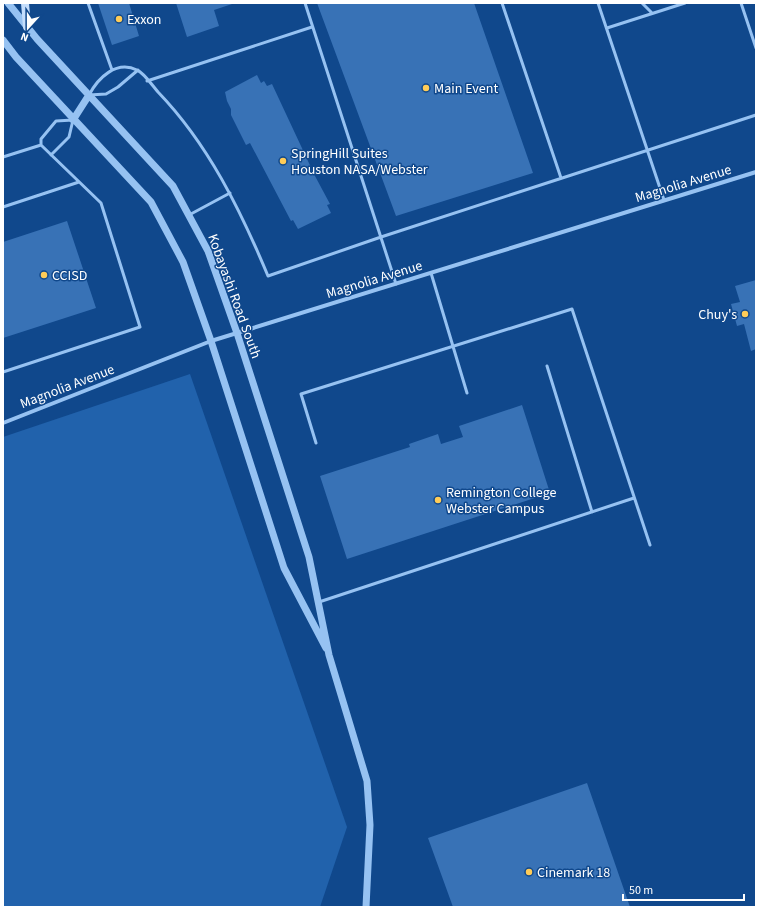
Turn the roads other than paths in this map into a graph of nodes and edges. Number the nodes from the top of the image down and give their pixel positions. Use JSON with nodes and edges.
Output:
{"nodes":[{"id":1,"x":8,"y":3,"type":"edge"},
{"id":2,"x":25,"y":3,"type":"edge"},
{"id":3,"x":88,"y":3,"type":"edge"},
{"id":4,"x":305,"y":3,"type":"edge"},
{"id":5,"x":502,"y":3,"type":"edge"},
{"id":6,"x":598,"y":3,"type":"edge"},
{"id":7,"x":642,"y":3,"type":"edge"},
{"id":8,"x":685,"y":3,"type":"edge"},
{"id":9,"x":741,"y":3,"type":"edge"},
{"id":10,"x":652,"y":14,"type":"junction"},
{"id":11,"x":312,"y":26,"type":"junction"},
{"id":12,"x":27,"y":27,"type":"junction"},
{"id":13,"x":606,"y":28,"type":"junction"},
{"id":14,"x":3,"y":40,"type":"edge"},
{"id":15,"x":756,"y":48,"type":"edge"},
{"id":16,"x":112,"y":70,"type":"junction"},
{"id":17,"x":138,"y":70,"type":"junction"},
{"id":18,"x":148,"y":81,"type":"junction"},
{"id":19,"x":89,"y":95,"type":"junction"},
{"id":20,"x":756,"y":115,"type":"edge"},
{"id":21,"x":74,"y":120,"type":"junction"},
{"id":22,"x":40,"y":145,"type":"junction"},
{"id":23,"x":647,"y":150,"type":"junction"},
{"id":24,"x":52,"y":156,"type":"junction"},
{"id":25,"x":3,"y":157,"type":"edge"},
{"id":26,"x":756,"y":172,"type":"edge"},
{"id":27,"x":561,"y":178,"type":"junction"},
{"id":28,"x":79,"y":182,"type":"junction"},
{"id":29,"x":230,"y":194,"type":"junction"},
{"id":30,"x":664,"y":200,"type":"junction"},
{"id":31,"x":3,"y":207,"type":"edge"},
{"id":32,"x":189,"y":215,"type":"junction"},
{"id":33,"x":381,"y":237,"type":"junction"},
{"id":34,"x":431,"y":273,"type":"junction"},
{"id":35,"x":396,"y":284,"type":"junction"},
{"id":36,"x":237,"y":333,"type":"junction"},
{"id":37,"x":211,"y":341,"type":"junction"},
{"id":38,"x":453,"y":346,"type":"junction"},
{"id":39,"x":546,"y":366,"type":"dead end"},
{"id":40,"x":3,"y":372,"type":"edge"},
{"id":41,"x":467,"y":393,"type":"dead end"},
{"id":42,"x":3,"y":423,"type":"edge"},
{"id":43,"x":316,"y":443,"type":"dead end"},
{"id":44,"x":634,"y":498,"type":"junction"},
{"id":45,"x":592,"y":512,"type":"junction"},
{"id":46,"x":650,"y":545,"type":"dead end"},
{"id":47,"x":319,"y":602,"type":"junction"},
{"id":48,"x":329,"y":655,"type":"junction"},
{"id":49,"x":366,"y":907,"type":"edge"}],
"edges":[{"from":1,"to":12,"type":"street","name":"Kobayashi Road South"},
{"from":2,"to":12,"type":"main road"},
{"from":3,"to":16,"type":"lane"},
{"from":4,"to":11,"type":"lane"},
{"from":5,"to":27,"type":"lane"},
{"from":6,"to":13,"type":"lane"},
{"from":7,"to":10,"type":"lane"},
{"from":8,"to":10,"type":"lane"},
{"from":9,"to":15,"type":"lane"},
{"from":10,"to":13,"type":"lane"},
{"from":11,"to":18,"type":"lane"},
{"from":11,"to":33,"type":"lane"},
{"from":12,"to":19,"type":"street","name":"Kobayashi Road South"},
{"from":13,"to":23,"type":"lane"},
{"from":14,"to":21,"type":"street","name":"Kobayashi Road South"},
{"from":16,"to":17,"type":"lane"},
{"from":16,"to":19,"type":"lane"},
{"from":17,"to":18,"type":"lane"},
{"from":17,"to":19,"type":"lane"},
{"from":18,"to":29,"type":"lane"},
{"from":19,"to":21,"type":"street"},
{"from":19,"to":32,"type":"street","name":"Kobayashi Road South"},
{"from":20,"to":23,"type":"lane"},
{"from":21,"to":22,"type":"lane"},
{"from":21,"to":24,"type":"lane"},
{"from":21,"to":37,"type":"street","name":"Kobayashi Road South"},
{"from":22,"to":24,"type":"lane"},
{"from":22,"to":25,"type":"lane"},
{"from":23,"to":27,"type":"lane"},
{"from":23,"to":30,"type":"lane"},
{"from":24,"to":28,"type":"lane"},
{"from":26,"to":30,"type":"street","name":"Magnolia Avenue"},
{"from":27,"to":33,"type":"lane"},
{"from":28,"to":31,"type":"lane"},
{"from":28,"to":40,"type":"lane"},
{"from":29,"to":32,"type":"lane"},
{"from":29,"to":33,"type":"lane"},
{"from":30,"to":34,"type":"street","name":"Magnolia Avenue"},
{"from":32,"to":36,"type":"street","name":"Kobayashi Road South"},
{"from":33,"to":35,"type":"lane"},
{"from":34,"to":35,"type":"street","name":"Magnolia Avenue"},
{"from":34,"to":38,"type":"lane"},
{"from":35,"to":36,"type":"street","name":"Magnolia Avenue"},
{"from":36,"to":37,"type":"street","name":"Magnolia Avenue"},
{"from":36,"to":47,"type":"street","name":"Kobayashi Road South"},
{"from":37,"to":42,"type":"street","name":"Magnolia Avenue"},
{"from":37,"to":48,"type":"street","name":"Kobayashi Road South"},
{"from":38,"to":41,"type":"lane"},
{"from":38,"to":43,"type":"lane"},
{"from":38,"to":44,"type":"lane"},
{"from":39,"to":45,"type":"lane"},
{"from":44,"to":45,"type":"lane"},
{"from":44,"to":46,"type":"lane"},
{"from":45,"to":47,"type":"lane"},
{"from":47,"to":48,"type":"street","name":"Kobayashi Road South"},
{"from":48,"to":49,"type":"street","name":"Kobayashi Road South"}]}
